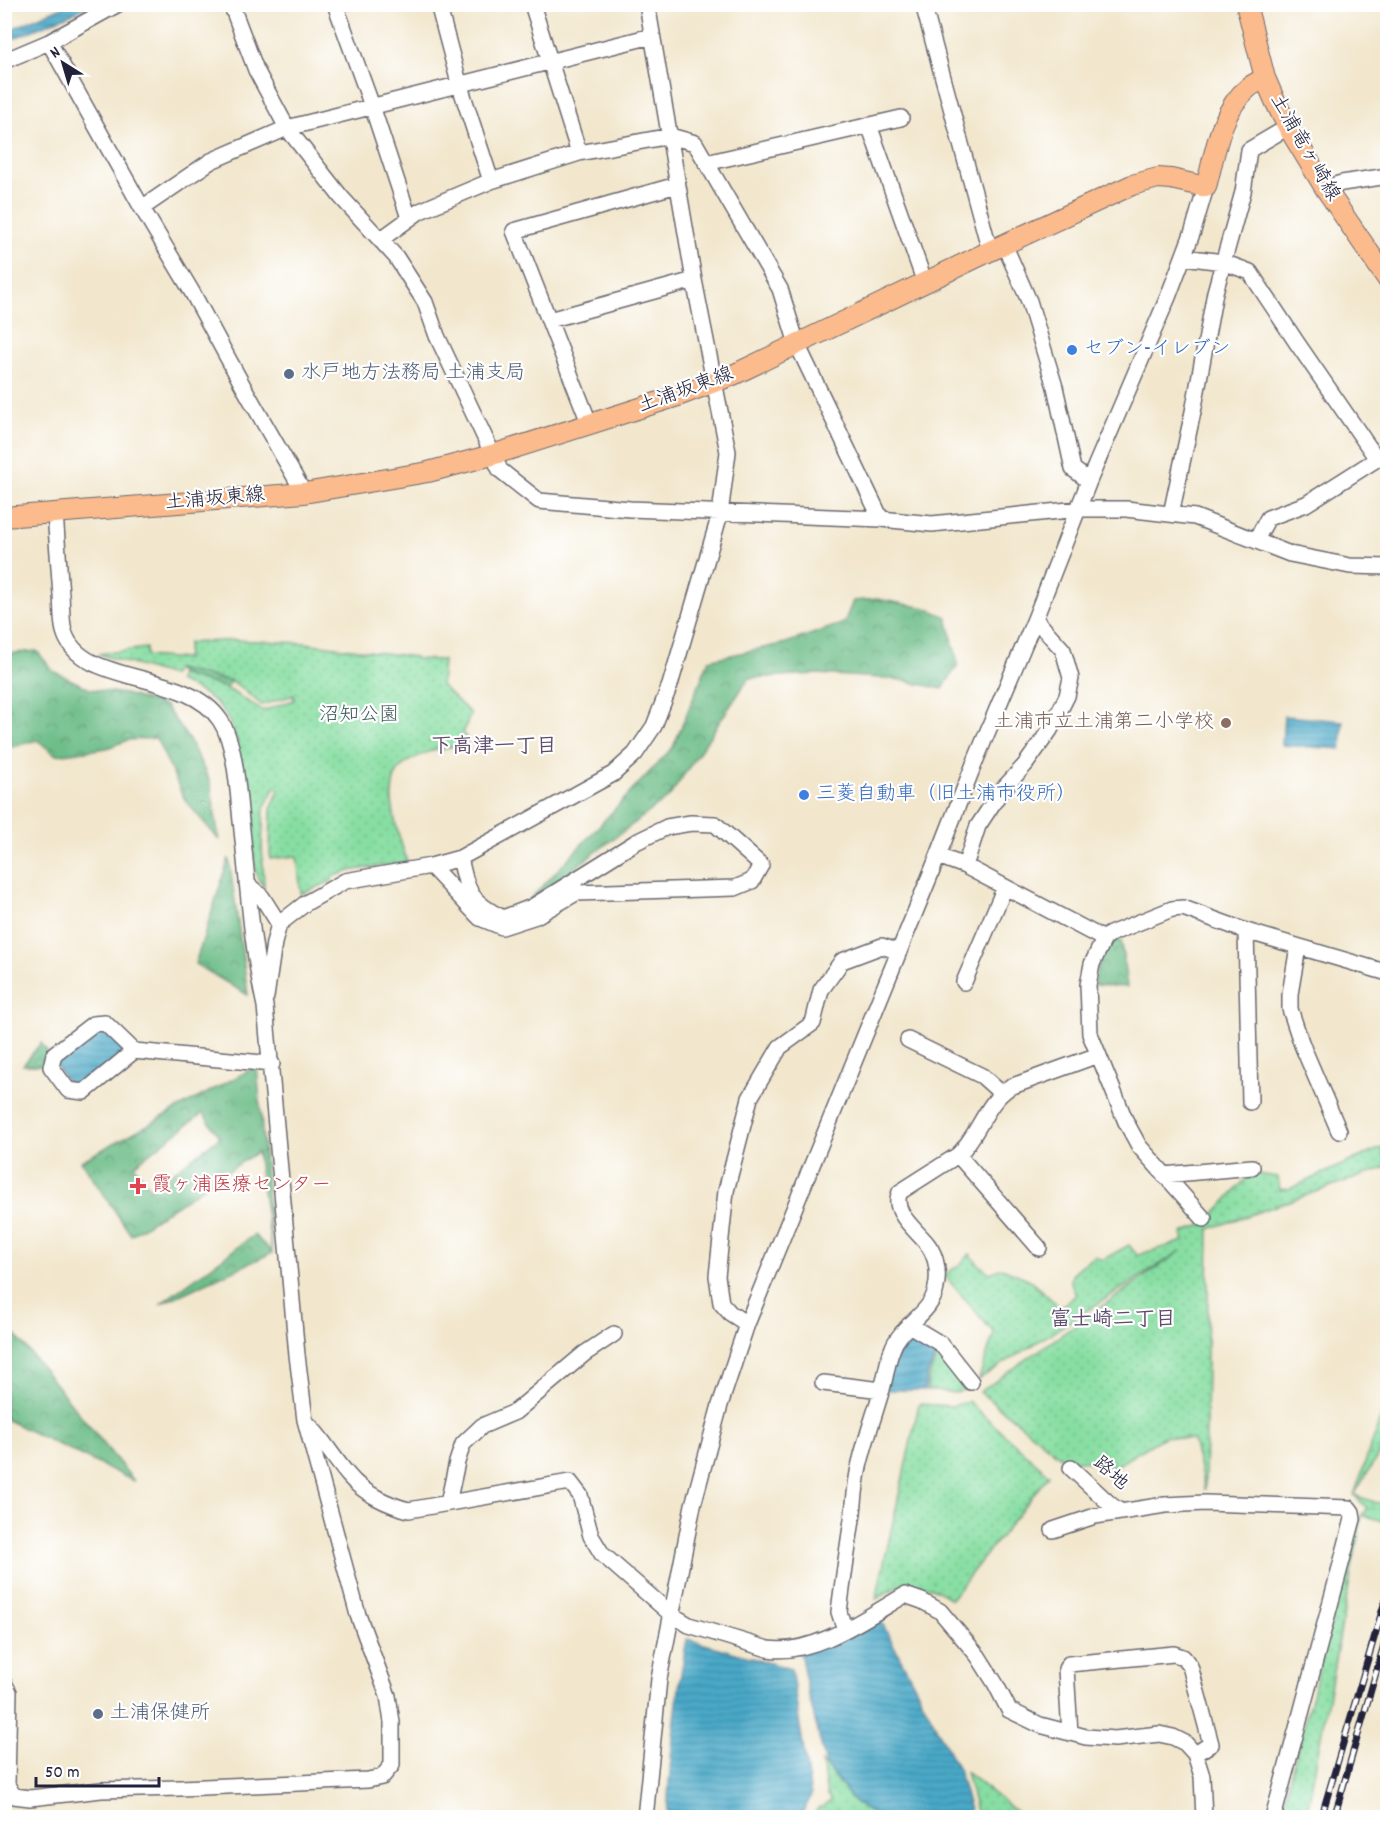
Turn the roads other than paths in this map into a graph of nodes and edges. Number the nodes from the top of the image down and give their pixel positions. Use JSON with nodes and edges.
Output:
{"nodes":[{"id":1,"x":118,"y":4,"type":"edge"},
{"id":2,"x":231,"y":4,"type":"edge"},
{"id":3,"x":334,"y":4,"type":"edge"},
{"id":4,"x":438,"y":4,"type":"edge"},
{"id":5,"x":532,"y":4,"type":"edge"},
{"id":6,"x":647,"y":4,"type":"edge"},
{"id":7,"x":923,"y":4,"type":"edge"},
{"id":8,"x":1246,"y":4,"type":"edge"},
{"id":9,"x":652,"y":36,"type":"junction"},
{"id":10,"x":49,"y":42,"type":"junction"},
{"id":11,"x":4,"y":61,"type":"edge"},
{"id":12,"x":550,"y":61,"type":"junction"},
{"id":13,"x":1265,"y":78,"type":"junction"},
{"id":14,"x":459,"y":83,"type":"junction"},
{"id":15,"x":372,"y":106,"type":"junction"},
{"id":16,"x":901,"y":118,"type":"dead end"},
{"id":17,"x":870,"y":125,"type":"junction"},
{"id":18,"x":1288,"y":127,"type":"junction"},
{"id":19,"x":287,"y":128,"type":"junction"},
{"id":20,"x":670,"y":136,"type":"junction"},
{"id":21,"x":579,"y":153,"type":"junction"},
{"id":22,"x":706,"y":163,"type":"junction"},
{"id":23,"x":1388,"y":176,"type":"edge"},
{"id":24,"x":491,"y":181,"type":"junction"},
{"id":25,"x":677,"y":185,"type":"junction"},
{"id":26,"x":1206,"y":187,"type":"junction"},
{"id":27,"x":1325,"y":188,"type":"junction"},
{"id":28,"x":142,"y":208,"type":"junction"},
{"id":29,"x":409,"y":218,"type":"junction"},
{"id":30,"x":380,"y":240,"type":"junction"},
{"id":31,"x":997,"y":247,"type":"junction"},
{"id":32,"x":1184,"y":257,"type":"junction"},
{"id":33,"x":1223,"y":262,"type":"junction"},
{"id":34,"x":694,"y":280,"type":"junction"},
{"id":35,"x":1388,"y":280,"type":"edge"},
{"id":36,"x":925,"y":283,"type":"junction"},
{"id":37,"x":549,"y":320,"type":"junction"},
{"id":38,"x":797,"y":344,"type":"junction"},
{"id":39,"x":714,"y":382,"type":"junction"},
{"id":40,"x":590,"y":425,"type":"junction"},
{"id":41,"x":492,"y":455,"type":"junction"},
{"id":42,"x":1382,"y":457,"type":"edge"},
{"id":43,"x":1089,"y":481,"type":"junction"},
{"id":44,"x":304,"y":493,"type":"junction"},
{"id":45,"x":1079,"y":509,"type":"junction"},
{"id":46,"x":55,"y":513,"type":"junction"},
{"id":47,"x":720,"y":514,"type":"junction"},
{"id":48,"x":1171,"y":514,"type":"junction"},
{"id":49,"x":4,"y":517,"type":"edge"},
{"id":50,"x":881,"y":519,"type":"junction"},
{"id":51,"x":1256,"y":540,"type":"junction"},
{"id":52,"x":1388,"y":567,"type":"edge"},
{"id":53,"x":1035,"y":619,"type":"junction"},
{"id":54,"x":938,"y":856,"type":"junction"},
{"id":55,"x":460,"y":858,"type":"junction"},
{"id":56,"x":431,"y":866,"type":"junction"},
{"id":57,"x":965,"y":866,"type":"junction"},
{"id":58,"x":247,"y":884,"type":"junction"},
{"id":59,"x":1005,"y":887,"type":"junction"},
{"id":60,"x":279,"y":924,"type":"junction"},
{"id":61,"x":1246,"y":931,"type":"junction"},
{"id":62,"x":1104,"y":939,"type":"junction"},
{"id":63,"x":1298,"y":947,"type":"junction"},
{"id":64,"x":899,"y":952,"type":"junction"},
{"id":65,"x":1388,"y":972,"type":"edge"},
{"id":66,"x":964,"y":982,"type":"dead end"},
{"id":67,"x":265,"y":1006,"type":"junction"},
{"id":68,"x":908,"y":1040,"type":"dead end"},
{"id":69,"x":134,"y":1051,"type":"junction"},
{"id":70,"x":1098,"y":1055,"type":"junction"},
{"id":71,"x":272,"y":1064,"type":"junction"},
{"id":72,"x":1001,"y":1093,"type":"junction"},
{"id":73,"x":1250,"y":1102,"type":"dead end"},
{"id":74,"x":1339,"y":1131,"type":"dead end"},
{"id":75,"x":958,"y":1155,"type":"junction"},
{"id":76,"x":1252,"y":1167,"type":"dead end"},
{"id":77,"x":1164,"y":1175,"type":"junction"},
{"id":78,"x":1204,"y":1219,"type":"dead end"},
{"id":79,"x":1039,"y":1248,"type":"dead end"},
{"id":80,"x":747,"y":1324,"type":"junction"},
{"id":81,"x":909,"y":1325,"type":"junction"},
{"id":82,"x":614,"y":1334,"type":"dead end"},
{"id":83,"x":971,"y":1382,"type":"dead end"},
{"id":84,"x":823,"y":1383,"type":"dead end"},
{"id":85,"x":882,"y":1390,"type":"junction"},
{"id":86,"x":305,"y":1420,"type":"junction"},
{"id":87,"x":1071,"y":1468,"type":"dead end"},
{"id":88,"x":448,"y":1503,"type":"junction"},
{"id":89,"x":1121,"y":1512,"type":"junction"},
{"id":90,"x":1053,"y":1530,"type":"dead end"},
{"id":91,"x":672,"y":1615,"type":"junction"},
{"id":92,"x":845,"y":1630,"type":"junction"},
{"id":93,"x":4,"y":1683,"type":"edge"},
{"id":94,"x":1070,"y":1733,"type":"junction"},
{"id":95,"x":1195,"y":1754,"type":"junction"},
{"id":96,"x":9,"y":1799,"type":"edge"},
{"id":97,"x":645,"y":1818,"type":"edge"},
{"id":98,"x":1204,"y":1818,"type":"edge"},
{"id":99,"x":1273,"y":1818,"type":"edge"}],
"edges":[{"from":1,"to":10,"type":"street"},
{"from":2,"to":19,"type":"street"},
{"from":3,"to":15,"type":"street"},
{"from":4,"to":14,"type":"street"},
{"from":5,"to":12,"type":"street"},
{"from":6,"to":9,"type":"street"},
{"from":7,"to":31,"type":"street"},
{"from":8,"to":13,"type":"main road","name":"土浦竜ヶ崎線"},
{"from":9,"to":12,"type":"street"},
{"from":9,"to":20,"type":"street"},
{"from":10,"to":11,"type":"street"},
{"from":10,"to":28,"type":"street"},
{"from":12,"to":14,"type":"street"},
{"from":12,"to":21,"type":"street"},
{"from":13,"to":18,"type":"main road","name":"土浦竜ヶ崎線"},
{"from":13,"to":26,"type":"main road"},
{"from":14,"to":15,"type":"street"},
{"from":14,"to":24,"type":"street"},
{"from":15,"to":19,"type":"street"},
{"from":15,"to":29,"type":"street"},
{"from":16,"to":17,"type":"street"},
{"from":17,"to":22,"type":"street"},
{"from":17,"to":36,"type":"street"},
{"from":18,"to":27,"type":"main road","name":"土浦竜ヶ崎線"},
{"from":18,"to":33,"type":"street"},
{"from":19,"to":28,"type":"street"},
{"from":19,"to":30,"type":"street"},
{"from":20,"to":21,"type":"street"},
{"from":20,"to":22,"type":"street"},
{"from":20,"to":25,"type":"street"},
{"from":21,"to":24,"type":"street"},
{"from":22,"to":38,"type":"street"},
{"from":23,"to":27,"type":"street"},
{"from":24,"to":29,"type":"street"},
{"from":25,"to":34,"type":"street"},
{"from":25,"to":37,"type":"street"},
{"from":26,"to":31,"type":"main road","name":"土浦坂東線"},
{"from":26,"to":32,"type":"street"},
{"from":27,"to":35,"type":"main road","name":"土浦竜ヶ崎線"},
{"from":28,"to":44,"type":"street"},
{"from":29,"to":30,"type":"street"},
{"from":30,"to":41,"type":"street"},
{"from":31,"to":36,"type":"main road","name":"土浦坂東線"},
{"from":31,"to":43,"type":"street"},
{"from":32,"to":33,"type":"street"},
{"from":32,"to":43,"type":"street"},
{"from":33,"to":42,"type":"street"},
{"from":33,"to":48,"type":"street"},
{"from":34,"to":37,"type":"street"},
{"from":34,"to":39,"type":"street"},
{"from":36,"to":38,"type":"main road","name":"土浦坂東線"},
{"from":37,"to":40,"type":"street"},
{"from":38,"to":39,"type":"main road","name":"土浦坂東線"},
{"from":38,"to":50,"type":"street"},
{"from":39,"to":40,"type":"main road","name":"土浦坂東線"},
{"from":39,"to":47,"type":"street"},
{"from":40,"to":41,"type":"main road","name":"土浦坂東線"},
{"from":41,"to":44,"type":"main road","name":"土浦坂東線"},
{"from":41,"to":47,"type":"street"},
{"from":42,"to":51,"type":"street"},
{"from":43,"to":45,"type":"street"},
{"from":44,"to":46,"type":"main road","name":"土浦坂東線"},
{"from":45,"to":48,"type":"street"},
{"from":45,"to":50,"type":"street"},
{"from":45,"to":53,"type":"street"},
{"from":46,"to":49,"type":"main road","name":"土浦坂東線"},
{"from":46,"to":58,"type":"street"},
{"from":47,"to":50,"type":"street"},
{"from":47,"to":55,"type":"street"},
{"from":48,"to":51,"type":"street"},
{"from":51,"to":52,"type":"street"},
{"from":53,"to":54,"type":"street"},
{"from":53,"to":57,"type":"street"},
{"from":54,"to":57,"type":"street"},
{"from":54,"to":64,"type":"street"},
{"from":55,"to":56,"type":"street"},
{"from":55,"to":56,"type":"street"},
{"from":56,"to":60,"type":"street"},
{"from":57,"to":59,"type":"street"},
{"from":58,"to":60,"type":"street"},
{"from":58,"to":67,"type":"street"},
{"from":59,"to":62,"type":"street"},
{"from":59,"to":66,"type":"street"},
{"from":60,"to":67,"type":"street"},
{"from":61,"to":62,"type":"street"},
{"from":61,"to":63,"type":"street"},
{"from":61,"to":73,"type":"street"},
{"from":62,"to":70,"type":"street"},
{"from":63,"to":65,"type":"street"},
{"from":63,"to":74,"type":"street"},
{"from":64,"to":80,"type":"street"},
{"from":64,"to":80,"type":"street"},
{"from":67,"to":71,"type":"street"},
{"from":68,"to":72,"type":"street"},
{"from":69,"to":69,"type":"street"},
{"from":69,"to":71,"type":"street"},
{"from":70,"to":72,"type":"street"},
{"from":70,"to":77,"type":"street"},
{"from":71,"to":86,"type":"street"},
{"from":72,"to":75,"type":"street"},
{"from":75,"to":79,"type":"street"},
{"from":75,"to":81,"type":"street"},
{"from":76,"to":77,"type":"street"},
{"from":77,"to":78,"type":"street"},
{"from":80,"to":91,"type":"street"},
{"from":81,"to":83,"type":"street"},
{"from":81,"to":85,"type":"street"},
{"from":82,"to":88,"type":"street"},
{"from":84,"to":85,"type":"street"},
{"from":85,"to":92,"type":"street"},
{"from":86,"to":88,"type":"street"},
{"from":86,"to":96,"type":"street"},
{"from":87,"to":89,"type":"street","name":"路地"},
{"from":88,"to":91,"type":"street"},
{"from":89,"to":90,"type":"street"},
{"from":89,"to":99,"type":"street"},
{"from":91,"to":92,"type":"street"},
{"from":91,"to":97,"type":"street"},
{"from":92,"to":94,"type":"street"},
{"from":93,"to":96,"type":"street"},
{"from":94,"to":95,"type":"street"},
{"from":94,"to":95,"type":"street"},
{"from":95,"to":98,"type":"street"}]}
